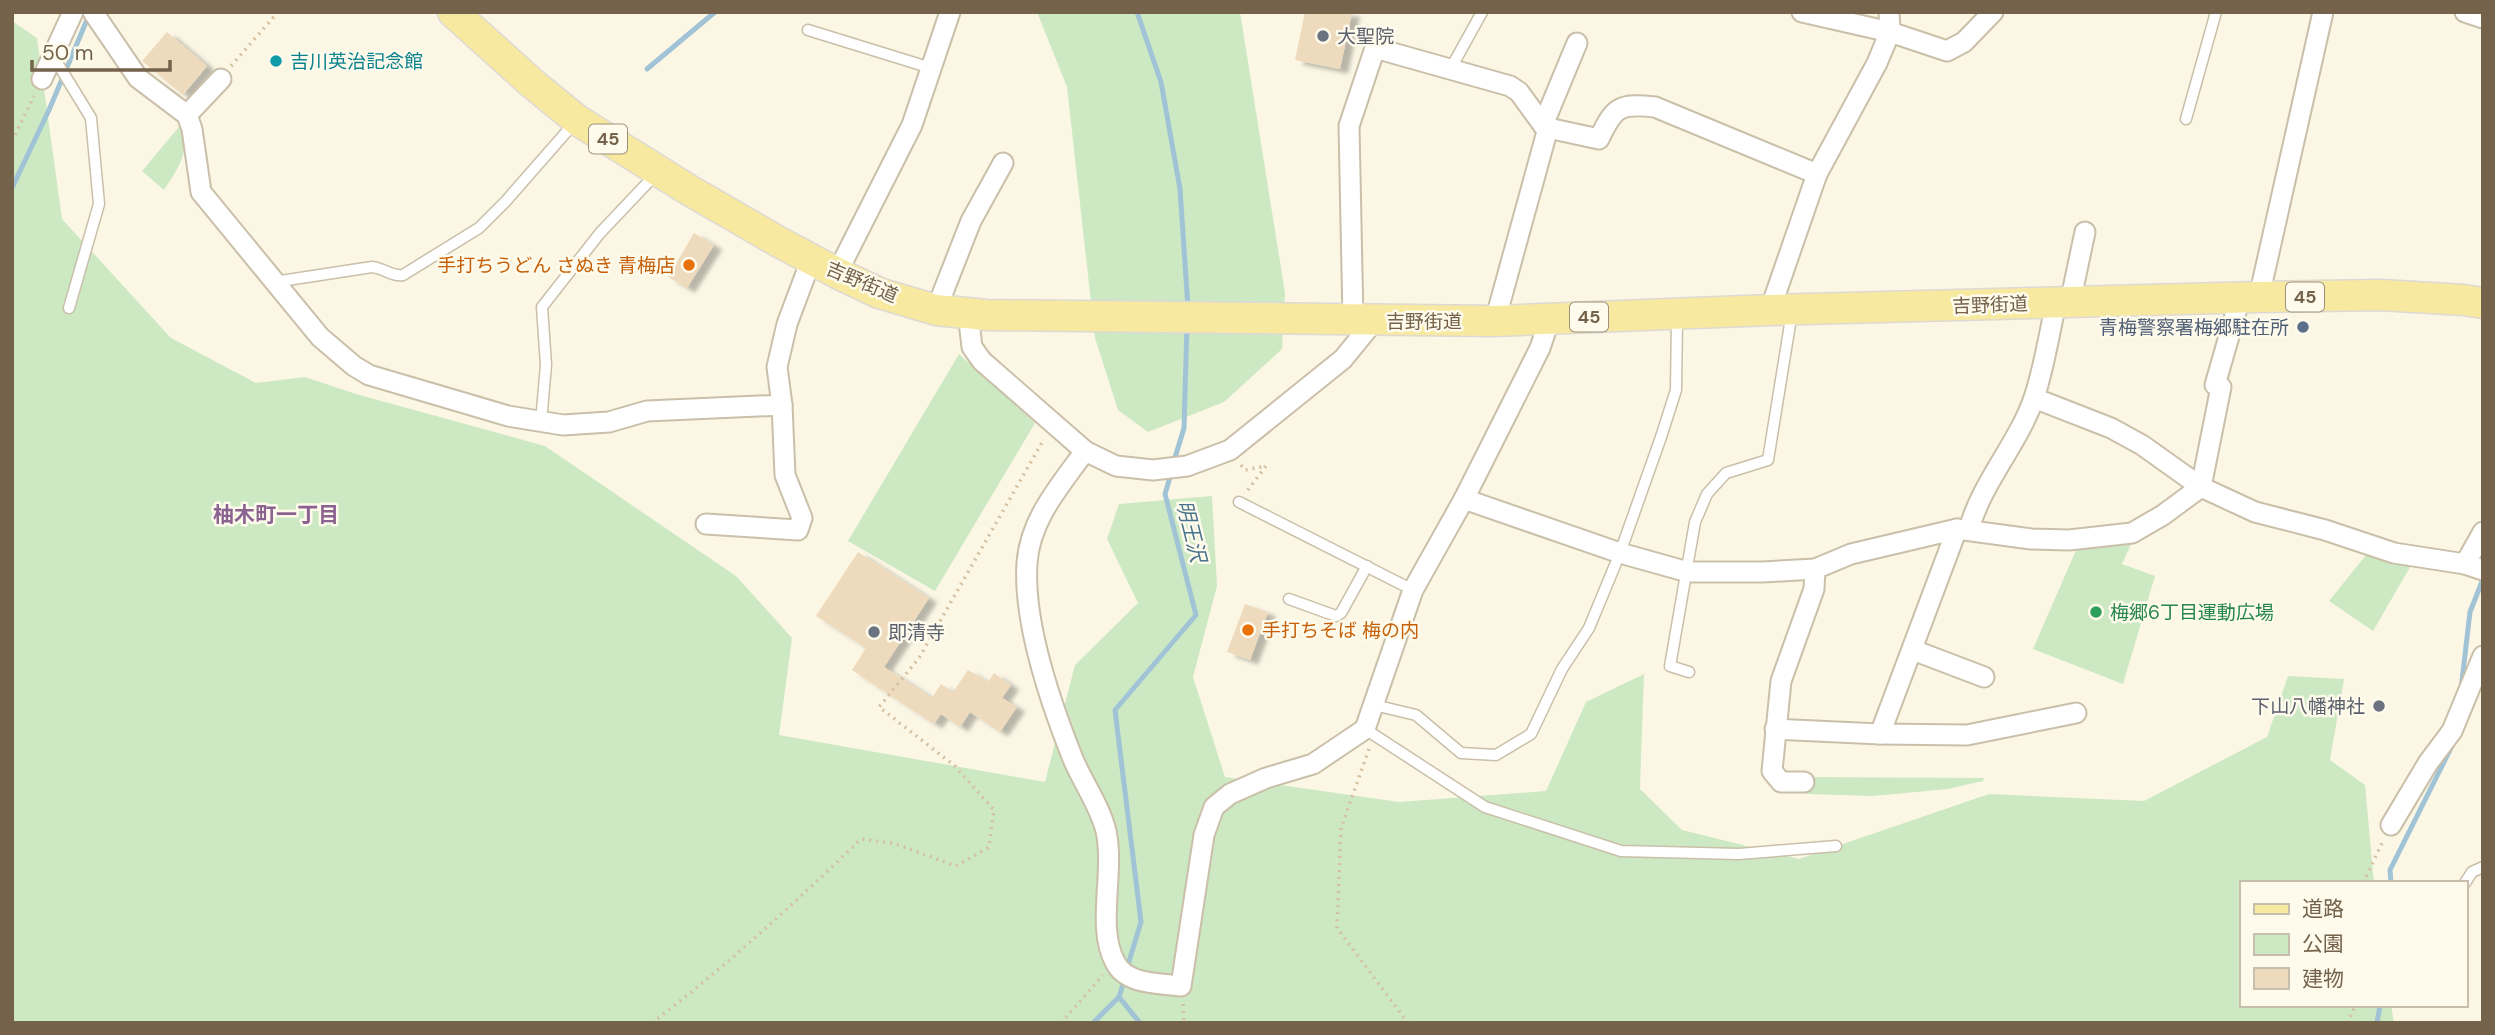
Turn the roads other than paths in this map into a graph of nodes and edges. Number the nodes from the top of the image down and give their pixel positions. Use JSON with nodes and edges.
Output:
{"nodes":[{"id":1,"x":73,"y":12,"type":"edge"},
{"id":2,"x":93,"y":12,"type":"edge"},
{"id":3,"x":453,"y":12,"type":"edge"},
{"id":4,"x":950,"y":12,"type":"edge"},
{"id":5,"x":1482,"y":12,"type":"edge"},
{"id":6,"x":1802,"y":12,"type":"edge"},
{"id":7,"x":1993,"y":12,"type":"edge"},
{"id":8,"x":2216,"y":12,"type":"edge"},
{"id":9,"x":2323,"y":12,"type":"edge"},
{"id":10,"x":2465,"y":12,"type":"edge"},
{"id":11,"x":2483,"y":18,"type":"edge"},
{"id":12,"x":1889,"y":22,"type":"edge"},
{"id":13,"x":808,"y":30,"type":"dead end"},
{"id":14,"x":1577,"y":43,"type":"dead end"},
{"id":15,"x":53,"y":57,"type":"junction"},
{"id":16,"x":931,"y":68,"type":"junction"},
{"id":17,"x":1451,"y":68,"type":"junction"},
{"id":18,"x":42,"y":79,"type":"road end"},
{"id":19,"x":221,"y":79,"type":"road end"},
{"id":20,"x":187,"y":115,"type":"junction"},
{"id":21,"x":2186,"y":119,"type":"dead end"},
{"id":22,"x":577,"y":120,"type":"junction"},
{"id":23,"x":1546,"y":126,"type":"junction"},
{"id":24,"x":1003,"y":163,"type":"dead end"},
{"id":25,"x":659,"y":171,"type":"junction"},
{"id":26,"x":1817,"y":174,"type":"junction"},
{"id":27,"x":2085,"y":232,"type":"dead end"},
{"id":28,"x":824,"y":267,"type":"junction"},
{"id":29,"x":273,"y":282,"type":"junction"},
{"id":30,"x":2250,"y":297,"type":"junction"},
{"id":31,"x":2063,"y":303,"type":"junction"},
{"id":32,"x":2483,"y":303,"type":"edge"},
{"id":33,"x":69,"y":308,"type":"dead end"},
{"id":34,"x":936,"y":310,"type":"junction"},
{"id":35,"x":1781,"y":311,"type":"junction"},
{"id":36,"x":968,"y":313,"type":"junction"},
{"id":37,"x":1677,"y":314,"type":"junction"},
{"id":38,"x":1550,"y":318,"type":"junction"},
{"id":39,"x":1363,"y":321,"type":"junction"},
{"id":40,"x":1495,"y":321,"type":"junction"},
{"id":41,"x":2034,"y":398,"type":"junction"},
{"id":42,"x":782,"y":405,"type":"junction"},
{"id":43,"x":541,"y":422,"type":"junction"},
{"id":44,"x":1085,"y":451,"type":"junction"},
{"id":45,"x":2201,"y":486,"type":"junction"},
{"id":46,"x":1464,"y":499,"type":"junction"},
{"id":47,"x":1239,"y":502,"type":"road end"},
{"id":48,"x":706,"y":524,"type":"dead end"},
{"id":49,"x":1963,"y":528,"type":"junction"},
{"id":50,"x":2483,"y":532,"type":"edge"},
{"id":51,"x":1620,"y":553,"type":"junction"},
{"id":52,"x":1367,"y":566,"type":"junction"},
{"id":53,"x":2474,"y":567,"type":"edge"},
{"id":54,"x":1815,"y":569,"type":"junction"},
{"id":55,"x":1688,"y":572,"type":"junction"},
{"id":56,"x":1413,"y":590,"type":"junction"},
{"id":57,"x":1289,"y":599,"type":"dead end"},
{"id":58,"x":1913,"y":650,"type":"junction"},
{"id":59,"x":2483,"y":656,"type":"edge"},
{"id":60,"x":1689,"y":673,"type":"dead end"},
{"id":61,"x":1984,"y":677,"type":"dead end"},
{"id":62,"x":1374,"y":705,"type":"junction"},
{"id":63,"x":2076,"y":713,"type":"dead end"},
{"id":64,"x":1365,"y":729,"type":"junction"},
{"id":65,"x":1775,"y":729,"type":"junction"},
{"id":66,"x":1880,"y":734,"type":"junction"},
{"id":67,"x":1804,"y":782,"type":"dead end"},
{"id":68,"x":2391,"y":825,"type":"road end"},
{"id":69,"x":1836,"y":846,"type":"dead end"},
{"id":70,"x":2483,"y":867,"type":"edge"},
{"id":71,"x":2466,"y":881,"type":"edge"}],
"edges":[{"from":1,"to":15,"type":"street"},
{"from":2,"to":20,"type":"street"},
{"from":3,"to":22,"type":"main road","name":"吉野街道","number":"45"},
{"from":4,"to":16,"type":"street"},
{"from":5,"to":17,"type":"lane"},
{"from":6,"to":12,"type":"street"},
{"from":7,"to":12,"type":"street"},
{"from":8,"to":21,"type":"lane"},
{"from":9,"to":30,"type":"street"},
{"from":10,"to":11,"type":"street"},
{"from":12,"to":26,"type":"street"},
{"from":13,"to":16,"type":"lane"},
{"from":14,"to":23,"type":"street"},
{"from":15,"to":18,"type":"street"},
{"from":15,"to":33,"type":"lane"},
{"from":16,"to":28,"type":"street"},
{"from":17,"to":23,"type":"street"},
{"from":17,"to":39,"type":"street"},
{"from":19,"to":20,"type":"street"},
{"from":20,"to":29,"type":"street"},
{"from":22,"to":25,"type":"main road","name":"吉野街道","number":"45"},
{"from":22,"to":29,"type":"lane"},
{"from":23,"to":26,"type":"street"},
{"from":23,"to":40,"type":"street"},
{"from":24,"to":34,"type":"street"},
{"from":25,"to":28,"type":"main road","name":"吉野街道","number":"45"},
{"from":25,"to":43,"type":"lane"},
{"from":26,"to":35,"type":"street"},
{"from":27,"to":31,"type":"street"},
{"from":28,"to":34,"type":"main road","name":"吉野街道","number":"45"},
{"from":28,"to":42,"type":"street"},
{"from":29,"to":43,"type":"street"},
{"from":30,"to":31,"type":"main road","name":"吉野街道","number":"45"},
{"from":30,"to":32,"type":"main road","name":"吉野街道","number":"45"},
{"from":30,"to":45,"type":"street"},
{"from":31,"to":35,"type":"main road","name":"吉野街道","number":"45"},
{"from":31,"to":41,"type":"street"},
{"from":34,"to":36,"type":"main road","name":"吉野街道","number":"45"},
{"from":35,"to":37,"type":"main road","name":"吉野街道","number":"45"},
{"from":35,"to":55,"type":"lane"},
{"from":36,"to":39,"type":"main road","name":"吉野街道","number":"45"},
{"from":36,"to":44,"type":"street"},
{"from":37,"to":38,"type":"main road","name":"吉野街道","number":"45"},
{"from":37,"to":51,"type":"lane"},
{"from":38,"to":40,"type":"main road","name":"吉野街道","number":"45"},
{"from":38,"to":46,"type":"street"},
{"from":39,"to":40,"type":"main road","name":"吉野街道","number":"45"},
{"from":39,"to":44,"type":"street"},
{"from":41,"to":45,"type":"street"},
{"from":41,"to":49,"type":"street"},
{"from":42,"to":43,"type":"street"},
{"from":42,"to":48,"type":"street"},
{"from":44,"to":64,"type":"street"},
{"from":45,"to":49,"type":"street"},
{"from":45,"to":53,"type":"street"},
{"from":46,"to":51,"type":"street"},
{"from":46,"to":56,"type":"street"},
{"from":47,"to":52,"type":"lane"},
{"from":49,"to":54,"type":"street"},
{"from":49,"to":58,"type":"street"},
{"from":50,"to":53,"type":"street"},
{"from":51,"to":55,"type":"street"},
{"from":51,"to":62,"type":"lane"},
{"from":52,"to":56,"type":"lane"},
{"from":52,"to":57,"type":"lane"},
{"from":54,"to":55,"type":"street"},
{"from":54,"to":65,"type":"street"},
{"from":55,"to":60,"type":"lane"},
{"from":56,"to":62,"type":"street"},
{"from":58,"to":61,"type":"street"},
{"from":58,"to":66,"type":"street"},
{"from":59,"to":68,"type":"street"},
{"from":62,"to":64,"type":"street"},
{"from":63,"to":66,"type":"street"},
{"from":64,"to":69,"type":"lane"},
{"from":65,"to":66,"type":"street"},
{"from":65,"to":67,"type":"street"},
{"from":70,"to":71,"type":"lane"}]}
